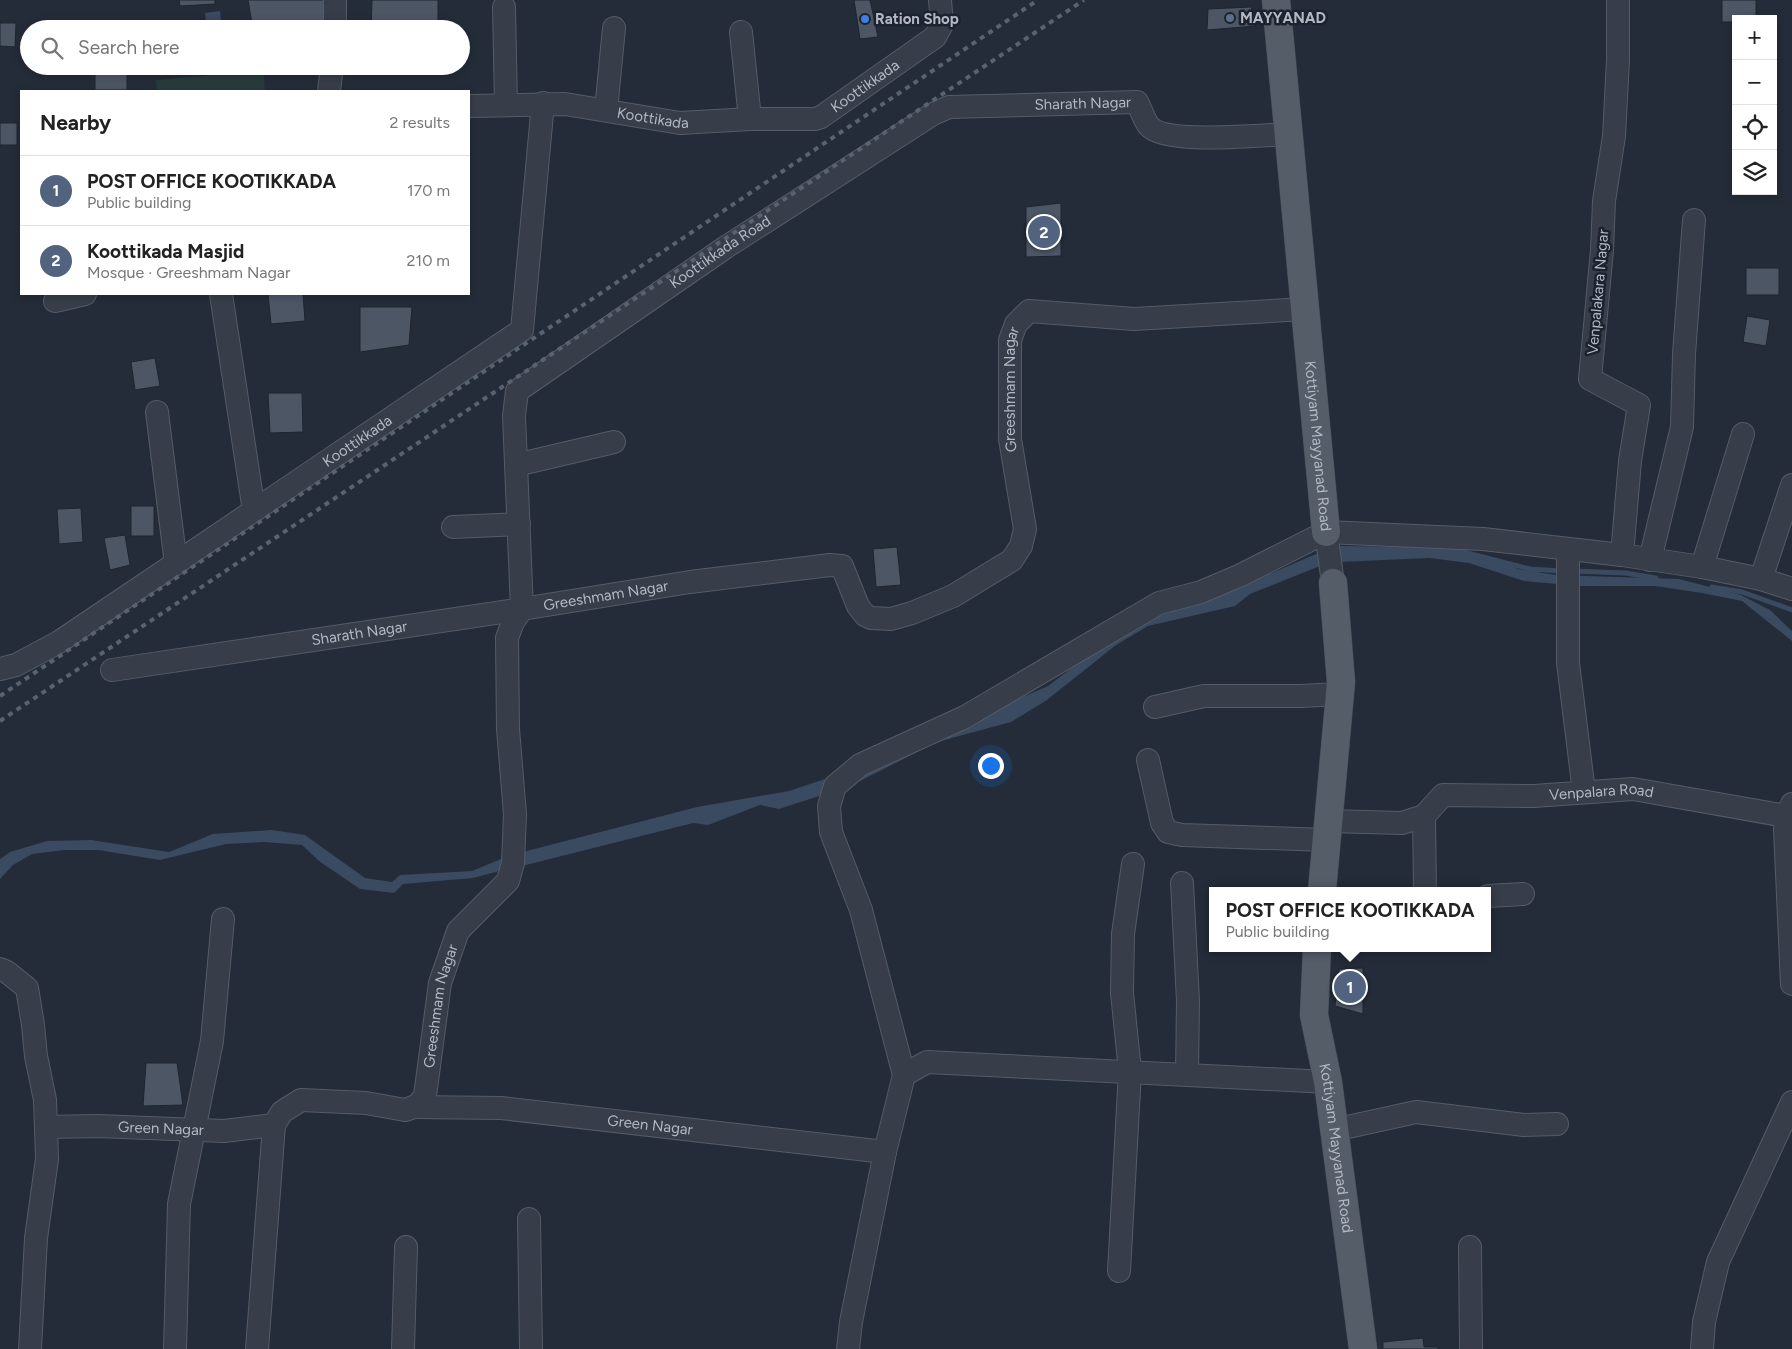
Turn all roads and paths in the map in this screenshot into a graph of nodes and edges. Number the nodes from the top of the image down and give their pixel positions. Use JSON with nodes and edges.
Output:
{"nodes":[{"id":1,"x":334,"y":0,"type":"edge"},
{"id":2,"x":940,"y":0,"type":"edge"},
{"id":3,"x":1276,"y":0,"type":"edge"},
{"id":4,"x":1618,"y":0,"type":"edge"},
{"id":5,"x":504,"y":7,"type":"dead end"},
{"id":6,"x":335,"y":20,"type":"edge"},
{"id":7,"x":614,"y":28,"type":"dead end"},
{"id":8,"x":741,"y":32,"type":"dead end"},
{"id":9,"x":331,"y":75,"type":"edge"},
{"id":10,"x":329,"y":90,"type":"edge"},
{"id":11,"x":543,"y":103,"type":"junction"},
{"id":12,"x":506,"y":105,"type":"junction"},
{"id":13,"x":470,"y":106,"type":"edge"},
{"id":14,"x":949,"y":106,"type":"joint"},
{"id":15,"x":606,"y":110,"type":"junction"},
{"id":16,"x":750,"y":119,"type":"junction"},
{"id":17,"x":1289,"y":134,"type":"junction"},
{"id":18,"x":1694,"y":220,"type":"dead end"},
{"id":19,"x":81,"y":295,"type":"edge"},
{"id":20,"x":221,"y":295,"type":"edge"},
{"id":21,"x":55,"y":301,"type":"dead end"},
{"id":22,"x":1306,"y":309,"type":"junction"},
{"id":23,"x":157,"y":412,"type":"dead end"},
{"id":24,"x":1743,"y":434,"type":"dead end"},
{"id":25,"x":614,"y":442,"type":"dead end"},
{"id":26,"x":516,"y":464,"type":"junction"},
{"id":27,"x":1792,"y":485,"type":"edge"},
{"id":28,"x":254,"y":511,"type":"junction"},
{"id":29,"x":519,"y":524,"type":"junction"},
{"id":30,"x":453,"y":526,"type":"dead end"},
{"id":31,"x":1326,"y":532,"type":"junction"},
{"id":32,"x":1568,"y":554,"type":"junction"},
{"id":33,"x":1622,"y":554,"type":"junction"},
{"id":34,"x":1650,"y":560,"type":"junction"},
{"id":35,"x":176,"y":564,"type":"junction"},
{"id":36,"x":1702,"y":567,"type":"junction"},
{"id":37,"x":1761,"y":579,"type":"junction"},
{"id":38,"x":1333,"y":583,"type":"joint"},
{"id":39,"x":1792,"y":589,"type":"edge"},
{"id":40,"x":522,"y":609,"type":"junction"},
{"id":41,"x":0,"y":669,"type":"edge"},
{"id":42,"x":112,"y":670,"type":"dead end"},
{"id":43,"x":1340,"y":694,"type":"junction"},
{"id":44,"x":1156,"y":707,"type":"dead end"},
{"id":45,"x":1148,"y":760,"type":"dead end"},
{"id":46,"x":1584,"y":792,"type":"junction"},
{"id":47,"x":1789,"y":810,"type":"edge"},
{"id":48,"x":1424,"y":816,"type":"junction"},
{"id":49,"x":1327,"y":831,"type":"junction"},
{"id":50,"x":1133,"y":864,"type":"dead end"},
{"id":51,"x":1182,"y":883,"type":"dead end"},
{"id":52,"x":1322,"y":887,"type":"edge"},
{"id":53,"x":1425,"y":887,"type":"edge"},
{"id":54,"x":1523,"y":894,"type":"dead end"},
{"id":55,"x":1491,"y":896,"type":"edge"},
{"id":56,"x":223,"y":919,"type":"dead end"},
{"id":57,"x":1317,"y":952,"type":"edge"},
{"id":58,"x":0,"y":969,"type":"edge"},
{"id":59,"x":1792,"y":984,"type":"edge"},
{"id":60,"x":1130,"y":1071,"type":"junction"},
{"id":61,"x":1187,"y":1074,"type":"junction"},
{"id":62,"x":904,"y":1075,"type":"junction"},
{"id":63,"x":1328,"y":1082,"type":"junction"},
{"id":64,"x":1792,"y":1102,"type":"edge"},
{"id":65,"x":413,"y":1107,"type":"junction"},
{"id":66,"x":1557,"y":1124,"type":"dead end"},
{"id":67,"x":274,"y":1125,"type":"junction"},
{"id":68,"x":46,"y":1127,"type":"junction"},
{"id":69,"x":193,"y":1129,"type":"junction"},
{"id":70,"x":1334,"y":1130,"type":"junction"},
{"id":71,"x":885,"y":1152,"type":"junction"},
{"id":72,"x":529,"y":1218,"type":"dead end"},
{"id":73,"x":406,"y":1247,"type":"dead end"},
{"id":74,"x":1470,"y":1247,"type":"dead end"},
{"id":75,"x":1119,"y":1272,"type":"dead end"},
{"id":76,"x":30,"y":1349,"type":"edge"},
{"id":77,"x":175,"y":1349,"type":"edge"},
{"id":78,"x":258,"y":1349,"type":"edge"},
{"id":79,"x":403,"y":1349,"type":"edge"},
{"id":80,"x":531,"y":1349,"type":"edge"},
{"id":81,"x":848,"y":1349,"type":"edge"},
{"id":82,"x":1363,"y":1349,"type":"edge"},
{"id":83,"x":1471,"y":1349,"type":"edge"},
{"id":84,"x":1702,"y":1349,"type":"edge"}],
"edges":[{"from":1,"to":6,"type":"street"},
{"from":2,"to":16,"type":"street","name":"Koottikkada"},
{"from":3,"to":17,"type":"main road","name":"Kottiyam Mayyanad Road"},
{"from":4,"to":33,"type":"street","name":"Venpalakara Nagar"},
{"from":5,"to":12,"type":"street"},
{"from":7,"to":15,"type":"street"},
{"from":8,"to":16,"type":"street"},
{"from":9,"to":10,"type":"street"},
{"from":11,"to":12,"type":"street","name":"Koottikada"},
{"from":11,"to":15,"type":"street","name":"Koottikada"},
{"from":11,"to":28,"type":"street","name":"Koottikkada"},
{"from":12,"to":13,"type":"street","name":"Koottikada"},
{"from":14,"to":17,"type":"street","name":"Sharath Nagar"},
{"from":14,"to":26,"type":"street","name":"Koottikkada Road"},
{"from":15,"to":16,"type":"street","name":"Koottikada"},
{"from":17,"to":22,"type":"main road","name":"Kottiyam Mayyanad Road"},
{"from":18,"to":34,"type":"street"},
{"from":19,"to":21,"type":"street"},
{"from":20,"to":28,"type":"street"},
{"from":22,"to":31,"type":"main road","name":"Kottiyam Mayyanad Road"},
{"from":22,"to":40,"type":"street","name":"Greeshmam Nagar"},
{"from":23,"to":35,"type":"street"},
{"from":24,"to":36,"type":"street"},
{"from":25,"to":26,"type":"street"},
{"from":26,"to":29,"type":"street"},
{"from":27,"to":37,"type":"street"},
{"from":28,"to":35,"type":"street","name":"Koottikkada"},
{"from":29,"to":30,"type":"street"},
{"from":29,"to":40,"type":"street"},
{"from":31,"to":32,"type":"street"},
{"from":31,"to":38,"type":"street","name":"Kottiyam Mayyanad Road"},
{"from":31,"to":62,"type":"street"},
{"from":32,"to":33,"type":"street"},
{"from":32,"to":46,"type":"street"},
{"from":33,"to":34,"type":"street"},
{"from":34,"to":36,"type":"street"},
{"from":35,"to":41,"type":"street","name":"Koottikkada"},
{"from":36,"to":37,"type":"street"},
{"from":37,"to":39,"type":"street"},
{"from":38,"to":43,"type":"main road","name":"Kottiyam Mayyanad Road"},
{"from":40,"to":42,"type":"street","name":"Sharath Nagar"},
{"from":40,"to":65,"type":"street","name":"Greeshmam Nagar"},
{"from":43,"to":44,"type":"street"},
{"from":43,"to":49,"type":"main road","name":"Kottiyam Mayyanad Road"},
{"from":45,"to":49,"type":"street"},
{"from":46,"to":47,"type":"street","name":"Venpalara Road"},
{"from":46,"to":48,"type":"street","name":"Venpalara Road"},
{"from":47,"to":59,"type":"street"},
{"from":48,"to":49,"type":"street"},
{"from":48,"to":53,"type":"street"},
{"from":49,"to":52,"type":"main road","name":"Kottiyam Mayyanad Road"},
{"from":50,"to":60,"type":"street"},
{"from":51,"to":61,"type":"street"},
{"from":54,"to":55,"type":"street"},
{"from":56,"to":69,"type":"street"},
{"from":57,"to":63,"type":"main road","name":"Kottiyam Mayyanad Road"},
{"from":58,"to":68,"type":"street"},
{"from":60,"to":61,"type":"street"},
{"from":60,"to":62,"type":"street"},
{"from":60,"to":75,"type":"street"},
{"from":61,"to":63,"type":"street"},
{"from":62,"to":71,"type":"street"},
{"from":63,"to":70,"type":"main road","name":"Kottiyam Mayyanad Road"},
{"from":64,"to":84,"type":"street"},
{"from":65,"to":67,"type":"street"},
{"from":65,"to":71,"type":"street","name":"Green Nagar"},
{"from":66,"to":70,"type":"street"},
{"from":67,"to":69,"type":"street","name":"Green Nagar"},
{"from":67,"to":78,"type":"street"},
{"from":68,"to":69,"type":"street","name":"Green Nagar"},
{"from":68,"to":76,"type":"street"},
{"from":69,"to":77,"type":"street"},
{"from":70,"to":82,"type":"main road","name":"Kottiyam Mayyanad Road"},
{"from":71,"to":81,"type":"street"},
{"from":72,"to":80,"type":"street"},
{"from":73,"to":79,"type":"street"},
{"from":74,"to":83,"type":"street"}]}
